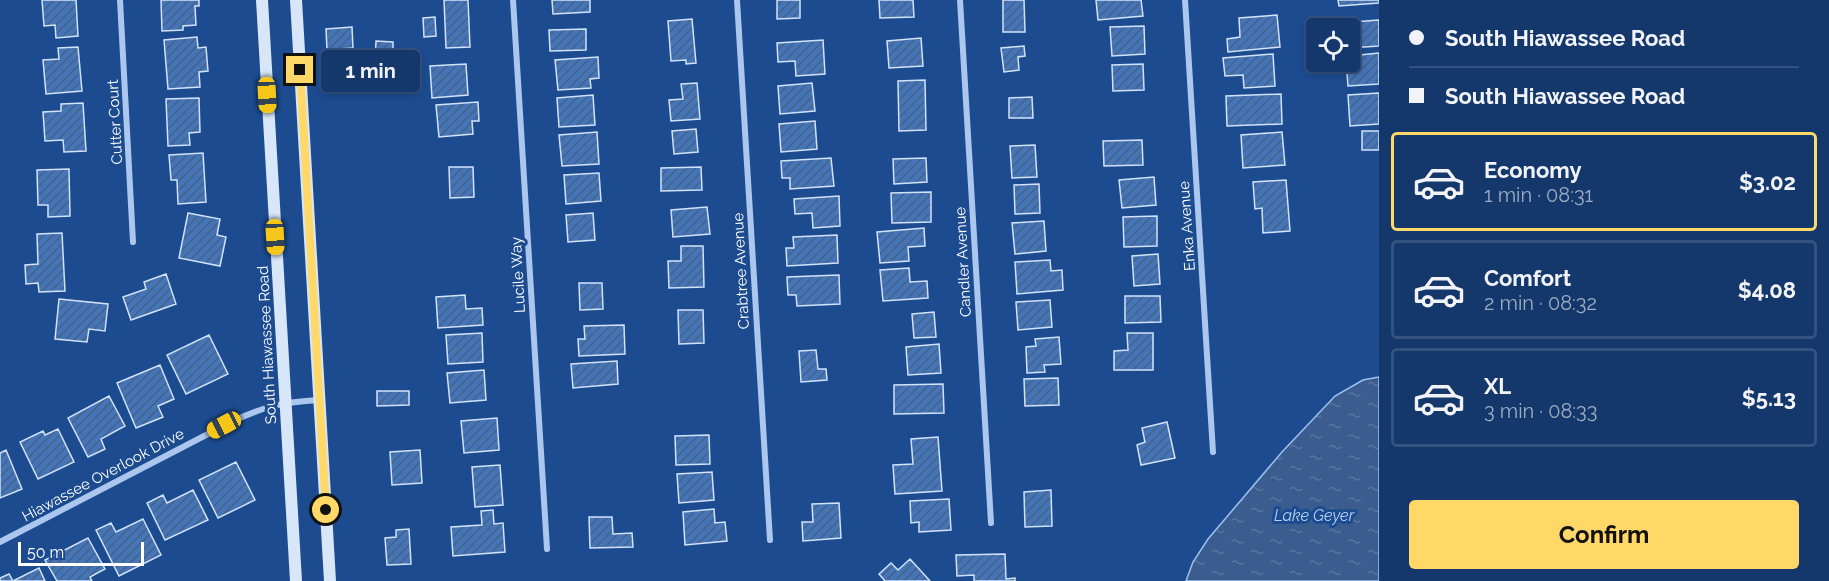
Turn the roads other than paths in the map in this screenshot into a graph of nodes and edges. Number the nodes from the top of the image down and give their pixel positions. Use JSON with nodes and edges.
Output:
{"nodes":[{"id":1,"x":120,"y":0,"type":"edge"},
{"id":2,"x":262,"y":0,"type":"edge"},
{"id":3,"x":296,"y":0,"type":"edge"},
{"id":4,"x":513,"y":0,"type":"edge"},
{"id":5,"x":737,"y":0,"type":"edge"},
{"id":6,"x":960,"y":0,"type":"edge"},
{"id":7,"x":1185,"y":0,"type":"edge"},
{"id":8,"x":133,"y":243,"type":"dead end"},
{"id":9,"x":319,"y":400,"type":"junction"},
{"id":10,"x":285,"y":402,"type":"junction"},
{"id":11,"x":1213,"y":452,"type":"dead end"},
{"id":12,"x":991,"y":523,"type":"dead end"},
{"id":13,"x":770,"y":540,"type":"dead end"},
{"id":14,"x":0,"y":542,"type":"edge"},
{"id":15,"x":547,"y":549,"type":"dead end"},
{"id":16,"x":296,"y":581,"type":"edge"},
{"id":17,"x":330,"y":581,"type":"edge"}],
"edges":[{"from":1,"to":8,"type":"street","name":"Cutter Court"},
{"from":2,"to":10,"type":"street","name":"South Hiawassee Road"},
{"from":3,"to":9,"type":"street"},
{"from":4,"to":15,"type":"street","name":"Lucile Way"},
{"from":5,"to":13,"type":"street","name":"Crabtree Avenue"},
{"from":6,"to":12,"type":"street","name":"Candler Avenue"},
{"from":7,"to":11,"type":"street","name":"Enka Avenue"},
{"from":9,"to":10,"type":"street","name":"Hiawassee Overlook Drive"},
{"from":9,"to":17,"type":"street"},
{"from":10,"to":14,"type":"street","name":"Hiawassee Overlook Drive"},
{"from":10,"to":16,"type":"street","name":"South Hiawassee Road"}]}
